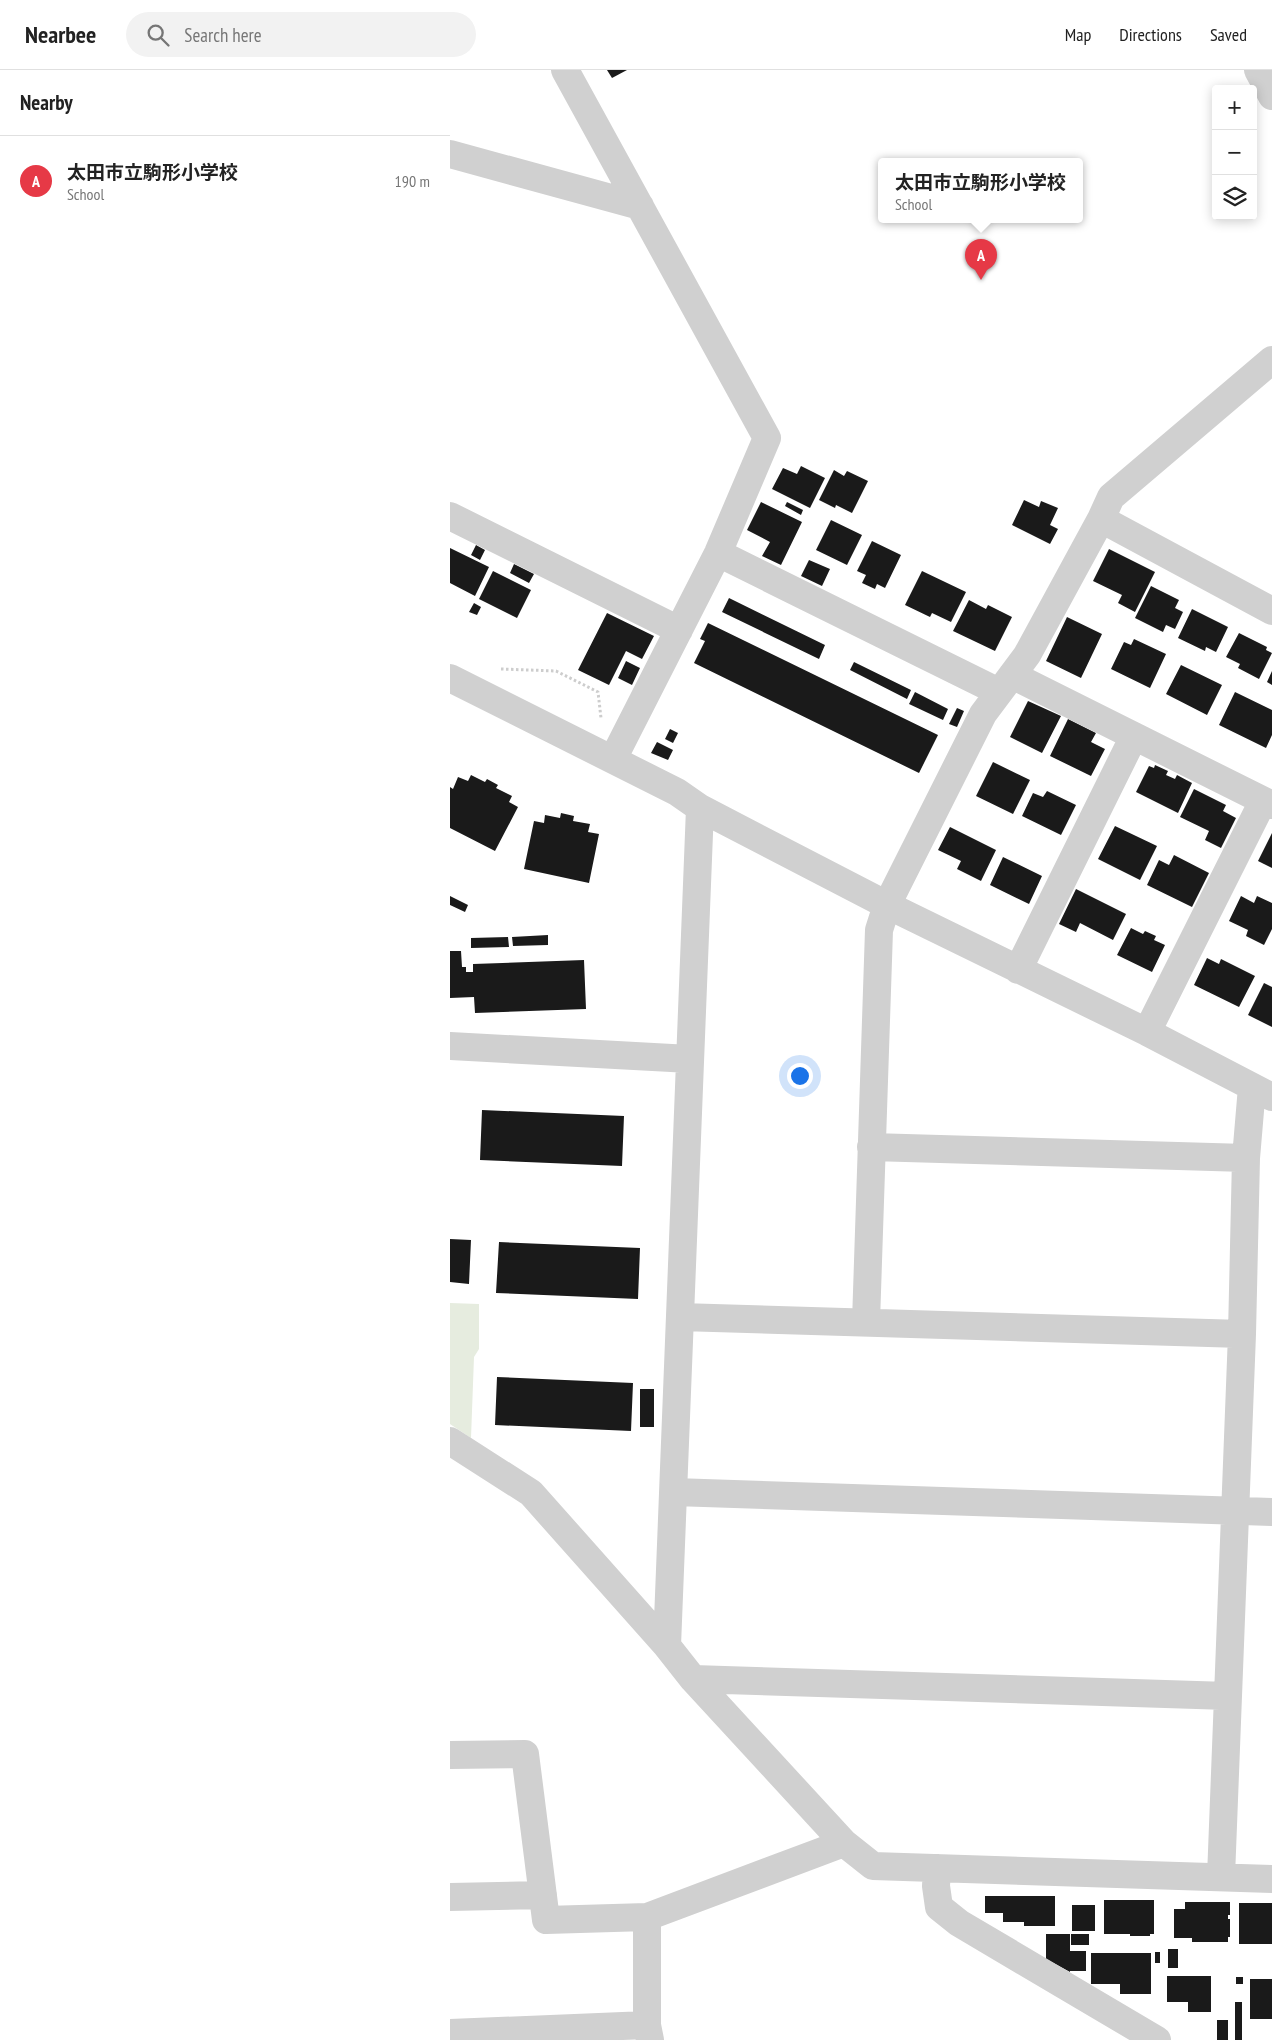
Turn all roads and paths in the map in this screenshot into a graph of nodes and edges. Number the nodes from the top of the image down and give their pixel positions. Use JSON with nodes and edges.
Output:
{"nodes":[{"id":1,"x":565,"y":70,"type":"edge"},
{"id":2,"x":1258,"y":70,"type":"edge"},
{"id":3,"x":1272,"y":96,"type":"edge"},
{"id":4,"x":450,"y":154,"type":"edge"},
{"id":5,"x":640,"y":206,"type":"junction"},
{"id":6,"x":1272,"y":360,"type":"edge"},
{"id":7,"x":450,"y":516,"type":"edge"},
{"id":8,"x":1101,"y":519,"type":"junction"},
{"id":9,"x":718,"y":553,"type":"junction"},
{"id":10,"x":1272,"y":611,"type":"edge"},
{"id":11,"x":679,"y":630,"type":"junction"},
{"id":12,"x":496,"y":668,"type":"dead end"},
{"id":13,"x":450,"y":678,"type":"edge"},
{"id":14,"x":1006,"y":683,"type":"junction"},
{"id":15,"x":1134,"y":736,"type":"junction"},
{"id":16,"x":613,"y":759,"type":"junction"},
{"id":17,"x":1268,"y":803,"type":"edge"},
{"id":18,"x":700,"y":808,"type":"junction"},
{"id":19,"x":887,"y":906,"type":"junction"},
{"id":20,"x":1018,"y":970,"type":"junction"},
{"id":21,"x":1147,"y":1032,"type":"junction"},
{"id":22,"x":450,"y":1046,"type":"edge"},
{"id":23,"x":690,"y":1059,"type":"junction"},
{"id":24,"x":1262,"y":1092,"type":"edge"},
{"id":25,"x":871,"y":1147,"type":"junction"},
{"id":26,"x":1246,"y":1158,"type":"junction"},
{"id":27,"x":680,"y":1317,"type":"junction"},
{"id":28,"x":866,"y":1322,"type":"junction"},
{"id":29,"x":1242,"y":1334,"type":"junction"},
{"id":30,"x":450,"y":1441,"type":"edge"},
{"id":31,"x":674,"y":1492,"type":"junction"},
{"id":32,"x":1235,"y":1511,"type":"junction"},
{"id":33,"x":1272,"y":1512,"type":"edge"},
{"id":34,"x":667,"y":1646,"type":"junction"},
{"id":35,"x":693,"y":1679,"type":"junction"},
{"id":36,"x":1228,"y":1696,"type":"junction"},
{"id":37,"x":450,"y":1754,"type":"edge"},
{"id":38,"x":844,"y":1843,"type":"junction"},
{"id":39,"x":936,"y":1868,"type":"junction"},
{"id":40,"x":1221,"y":1877,"type":"junction"},
{"id":41,"x":1272,"y":1879,"type":"edge"},
{"id":42,"x":543,"y":1895,"type":"junction"},
{"id":43,"x":450,"y":1897,"type":"edge"},
{"id":44,"x":647,"y":1916,"type":"junction"},
{"id":45,"x":648,"y":2032,"type":"edge"},
{"id":46,"x":450,"y":2033,"type":"edge"},
{"id":47,"x":1157,"y":2040,"type":"edge"}],
"edges":[{"from":1,"to":5,"type":"street"},
{"from":2,"to":3,"type":"street"},
{"from":4,"to":5,"type":"street"},
{"from":5,"to":9,"type":"street"},
{"from":6,"to":8,"type":"street"},
{"from":7,"to":11,"type":"street"},
{"from":8,"to":10,"type":"street"},
{"from":8,"to":14,"type":"street"},
{"from":9,"to":11,"type":"street"},
{"from":9,"to":14,"type":"street"},
{"from":11,"to":16,"type":"street"},
{"from":12,"to":16,"type":"path"},
{"from":13,"to":16,"type":"street"},
{"from":14,"to":15,"type":"street"},
{"from":14,"to":19,"type":"street"},
{"from":15,"to":17,"type":"street"},
{"from":15,"to":20,"type":"street"},
{"from":16,"to":18,"type":"street"},
{"from":17,"to":21,"type":"street"},
{"from":18,"to":19,"type":"street"},
{"from":18,"to":23,"type":"street"},
{"from":19,"to":20,"type":"street"},
{"from":19,"to":25,"type":"street"},
{"from":20,"to":21,"type":"street"},
{"from":21,"to":24,"type":"street"},
{"from":22,"to":23,"type":"street"},
{"from":23,"to":27,"type":"street"},
{"from":24,"to":26,"type":"street"},
{"from":25,"to":26,"type":"street"},
{"from":25,"to":28,"type":"street"},
{"from":26,"to":29,"type":"street"},
{"from":27,"to":28,"type":"street"},
{"from":27,"to":31,"type":"street"},
{"from":28,"to":29,"type":"street"},
{"from":29,"to":32,"type":"street"},
{"from":30,"to":34,"type":"street"},
{"from":31,"to":32,"type":"street"},
{"from":31,"to":34,"type":"street"},
{"from":32,"to":33,"type":"street"},
{"from":32,"to":36,"type":"street"},
{"from":34,"to":35,"type":"street"},
{"from":35,"to":36,"type":"street"},
{"from":35,"to":38,"type":"street"},
{"from":36,"to":40,"type":"street"},
{"from":37,"to":42,"type":"street"},
{"from":38,"to":39,"type":"street"},
{"from":38,"to":44,"type":"street"},
{"from":39,"to":40,"type":"street"},
{"from":39,"to":47,"type":"street"},
{"from":40,"to":41,"type":"street"},
{"from":42,"to":43,"type":"street"},
{"from":42,"to":44,"type":"street"},
{"from":44,"to":45,"type":"street"},
{"from":45,"to":46,"type":"street"}]}
